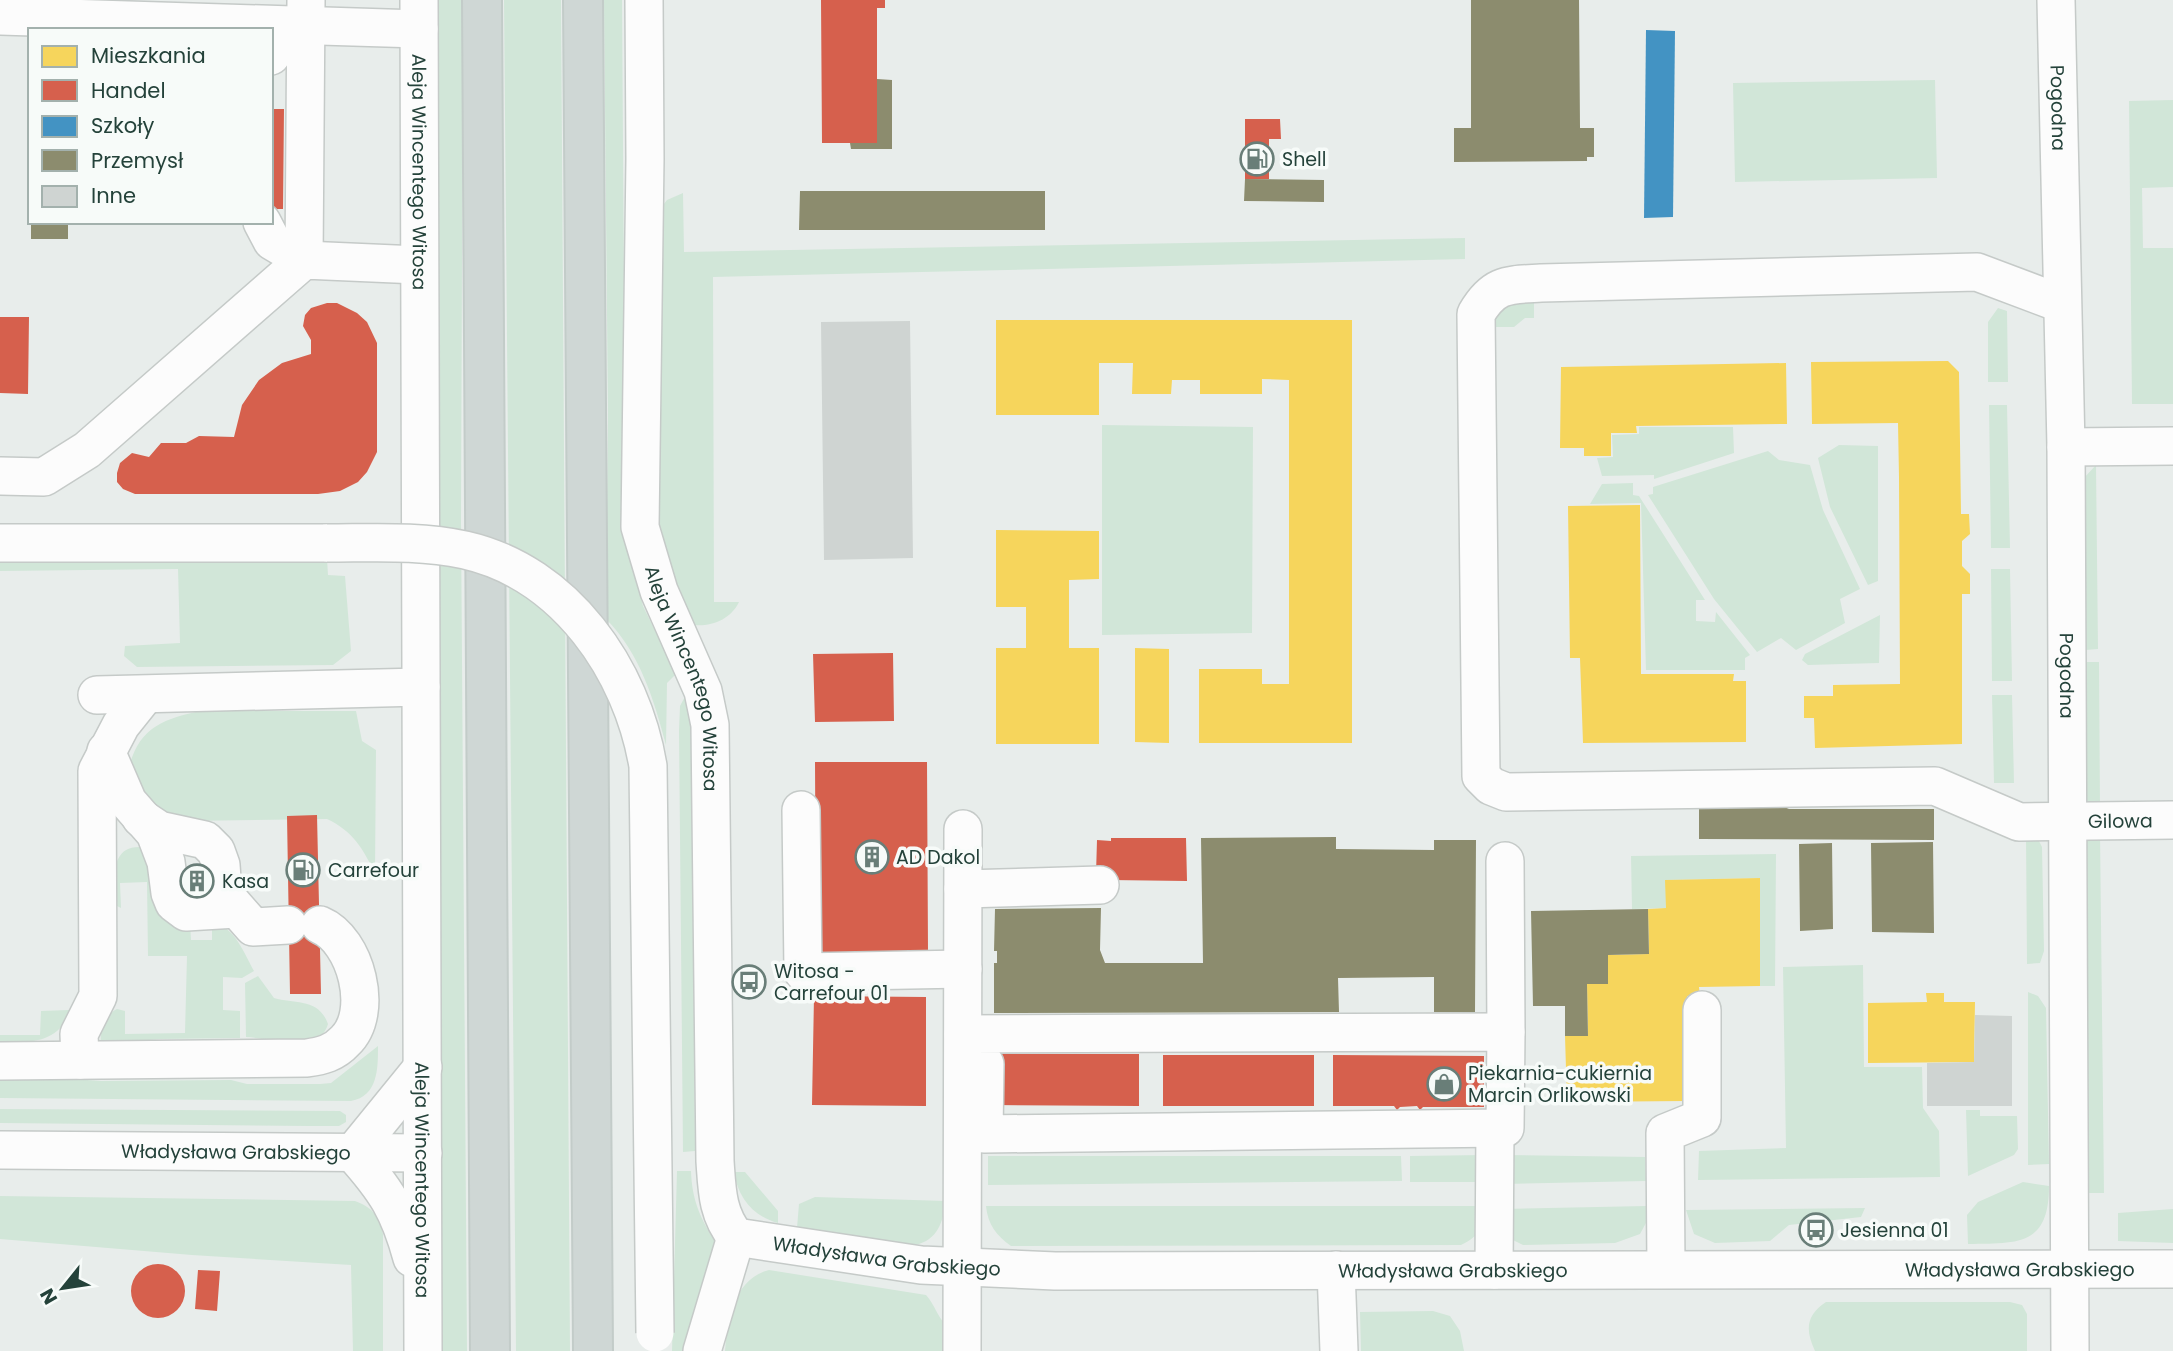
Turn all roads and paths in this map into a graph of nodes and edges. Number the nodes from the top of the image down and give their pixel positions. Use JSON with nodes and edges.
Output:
{"nodes":[{"id":1,"x":482,"y":0,"type":"edge"},
{"id":2,"x":583,"y":0,"type":"edge"},
{"id":3,"x":644,"y":0,"type":"edge"},
{"id":4,"x":2056,"y":0,"type":"edge"},
{"id":5,"x":85,"y":9,"type":"edge"},
{"id":6,"x":306,"y":13,"type":"edge"},
{"id":7,"x":419,"y":15,"type":"edge"},
{"id":8,"x":0,"y":16,"type":"edge"},
{"id":9,"x":273,"y":52,"type":"edge"},
{"id":10,"x":262,"y":224,"type":"edge"},
{"id":11,"x":304,"y":260,"type":"junction"},
{"id":12,"x":418,"y":265,"type":"junction"},
{"id":13,"x":2063,"y":304,"type":"junction"},
{"id":14,"x":2173,"y":446,"type":"edge"},
{"id":15,"x":2066,"y":447,"type":"junction"},
{"id":16,"x":0,"y":476,"type":"edge"},
{"id":17,"x":0,"y":543,"type":"edge"},
{"id":18,"x":421,"y":687,"type":"junction"},
{"id":19,"x":97,"y":695,"type":"dead end"},
{"id":20,"x":145,"y":695,"type":"junction"},
{"id":21,"x":106,"y":751,"type":"junction"},
{"id":22,"x":801,"y":810,"type":"dead end"},
{"id":23,"x":141,"y":818,"type":"junction"},
{"id":24,"x":2173,"y":820,"type":"edge"},
{"id":25,"x":2067,"y":822,"type":"junction"},
{"id":26,"x":963,"y":829,"type":"dead end"},
{"id":27,"x":1505,"y":861,"type":"dead end"},
{"id":28,"x":1100,"y":886,"type":"dead end"},
{"id":29,"x":963,"y":889,"type":"junction"},
{"id":30,"x":236,"y":909,"type":"junction"},
{"id":31,"x":963,"y":969,"type":"junction"},
{"id":32,"x":1702,"y":1010,"type":"dead end"},
{"id":33,"x":1506,"y":1032,"type":"junction"},
{"id":34,"x":963,"y":1034,"type":"junction"},
{"id":35,"x":0,"y":1060,"type":"edge"},
{"id":36,"x":80,"y":1060,"type":"junction"},
{"id":37,"x":985,"y":1064,"type":"dead end"},
{"id":38,"x":423,"y":1068,"type":"junction"},
{"id":39,"x":1495,"y":1128,"type":"junction"},
{"id":40,"x":0,"y":1150,"type":"edge"},
{"id":41,"x":353,"y":1153,"type":"junction"},
{"id":42,"x":423,"y":1153,"type":"junction"},
{"id":43,"x":736,"y":1237,"type":"junction"},
{"id":44,"x":962,"y":1268,"type":"junction"},
{"id":45,"x":1666,"y":1269,"type":"junction"},
{"id":46,"x":2070,"y":1269,"type":"junction"},
{"id":47,"x":2173,"y":1269,"type":"edge"},
{"id":48,"x":1336,"y":1270,"type":"junction"},
{"id":49,"x":1494,"y":1270,"type":"junction"},
{"id":50,"x":423,"y":1296,"type":"junction"},
{"id":51,"x":654,"y":1342,"type":"edge"},
{"id":52,"x":424,"y":1351,"type":"edge"},
{"id":53,"x":490,"y":1351,"type":"edge"},
{"id":54,"x":593,"y":1351,"type":"edge"},
{"id":55,"x":702,"y":1351,"type":"edge"},
{"id":56,"x":962,"y":1351,"type":"edge"},
{"id":57,"x":1339,"y":1351,"type":"edge"},
{"id":58,"x":2070,"y":1351,"type":"edge"}],
"edges":[{"from":1,"to":53,"type":"main road"},
{"from":2,"to":54,"type":"main road"},
{"from":3,"to":43,"type":"street","name":"Aleja Wincentego Witosa"},
{"from":4,"to":13,"type":"street","name":"Pogodna"},
{"from":5,"to":6,"type":"street"},
{"from":5,"to":8,"type":"street"},
{"from":6,"to":7,"type":"street"},
{"from":6,"to":9,"type":"street"},
{"from":6,"to":11,"type":"street"},
{"from":7,"to":12,"type":"street","name":"Aleja Wincentego Witosa"},
{"from":10,"to":11,"type":"street"},
{"from":11,"to":12,"type":"street"},
{"from":11,"to":16,"type":"street"},
{"from":12,"to":18,"type":"street","name":"Aleja Wincentego Witosa"},
{"from":13,"to":15,"type":"street","name":"Pogodna"},
{"from":13,"to":25,"type":"street","name":"Gilowa"},
{"from":14,"to":15,"type":"street"},
{"from":15,"to":25,"type":"street","name":"Pogodna"},
{"from":17,"to":51,"type":"street","bridge":true},
{"from":18,"to":20,"type":"street"},
{"from":18,"to":38,"type":"street","name":"Aleja Wincentego Witosa"},
{"from":19,"to":20,"type":"street"},
{"from":20,"to":21,"type":"street"},
{"from":21,"to":23,"type":"street"},
{"from":21,"to":36,"type":"street"},
{"from":22,"to":31,"type":"street"},
{"from":23,"to":30,"type":"street"},
{"from":23,"to":30,"type":"street"},
{"from":24,"to":25,"type":"street","name":"Gilowa"},
{"from":25,"to":46,"type":"street","name":"Pogodna"},
{"from":26,"to":29,"type":"street"},
{"from":27,"to":33,"type":"street"},
{"from":28,"to":29,"type":"street"},
{"from":29,"to":31,"type":"street"},
{"from":30,"to":36,"type":"street"},
{"from":31,"to":34,"type":"street"},
{"from":32,"to":45,"type":"street"},
{"from":33,"to":34,"type":"street"},
{"from":33,"to":39,"type":"street"},
{"from":34,"to":44,"type":"street"},
{"from":35,"to":36,"type":"street"},
{"from":37,"to":39,"type":"street"},
{"from":38,"to":41,"type":"street"},
{"from":38,"to":42,"type":"street","name":"Aleja Wincentego Witosa"},
{"from":39,"to":49,"type":"street"},
{"from":40,"to":41,"type":"street","name":"Władysława Grabskiego"},
{"from":41,"to":42,"type":"street"},
{"from":41,"to":50,"type":"street","name":"Władysława Grabskiego"},
{"from":42,"to":50,"type":"street","name":"Aleja Wincentego Witosa"},
{"from":43,"to":44,"type":"street","name":"Władysława Grabskiego"},
{"from":43,"to":55,"type":"street"},
{"from":44,"to":48,"type":"street","name":"Władysława Grabskiego"},
{"from":44,"to":56,"type":"street"},
{"from":45,"to":46,"type":"street","name":"Władysława Grabskiego"},
{"from":45,"to":49,"type":"street","name":"Władysława Grabskiego"},
{"from":46,"to":47,"type":"street","name":"Władysława Grabskiego"},
{"from":46,"to":58,"type":"street","name":"Pogodna"},
{"from":48,"to":49,"type":"street","name":"Władysława Grabskiego"},
{"from":48,"to":57,"type":"street"},
{"from":50,"to":52,"type":"street","name":"Aleja Wincentego Witosa"}]}
